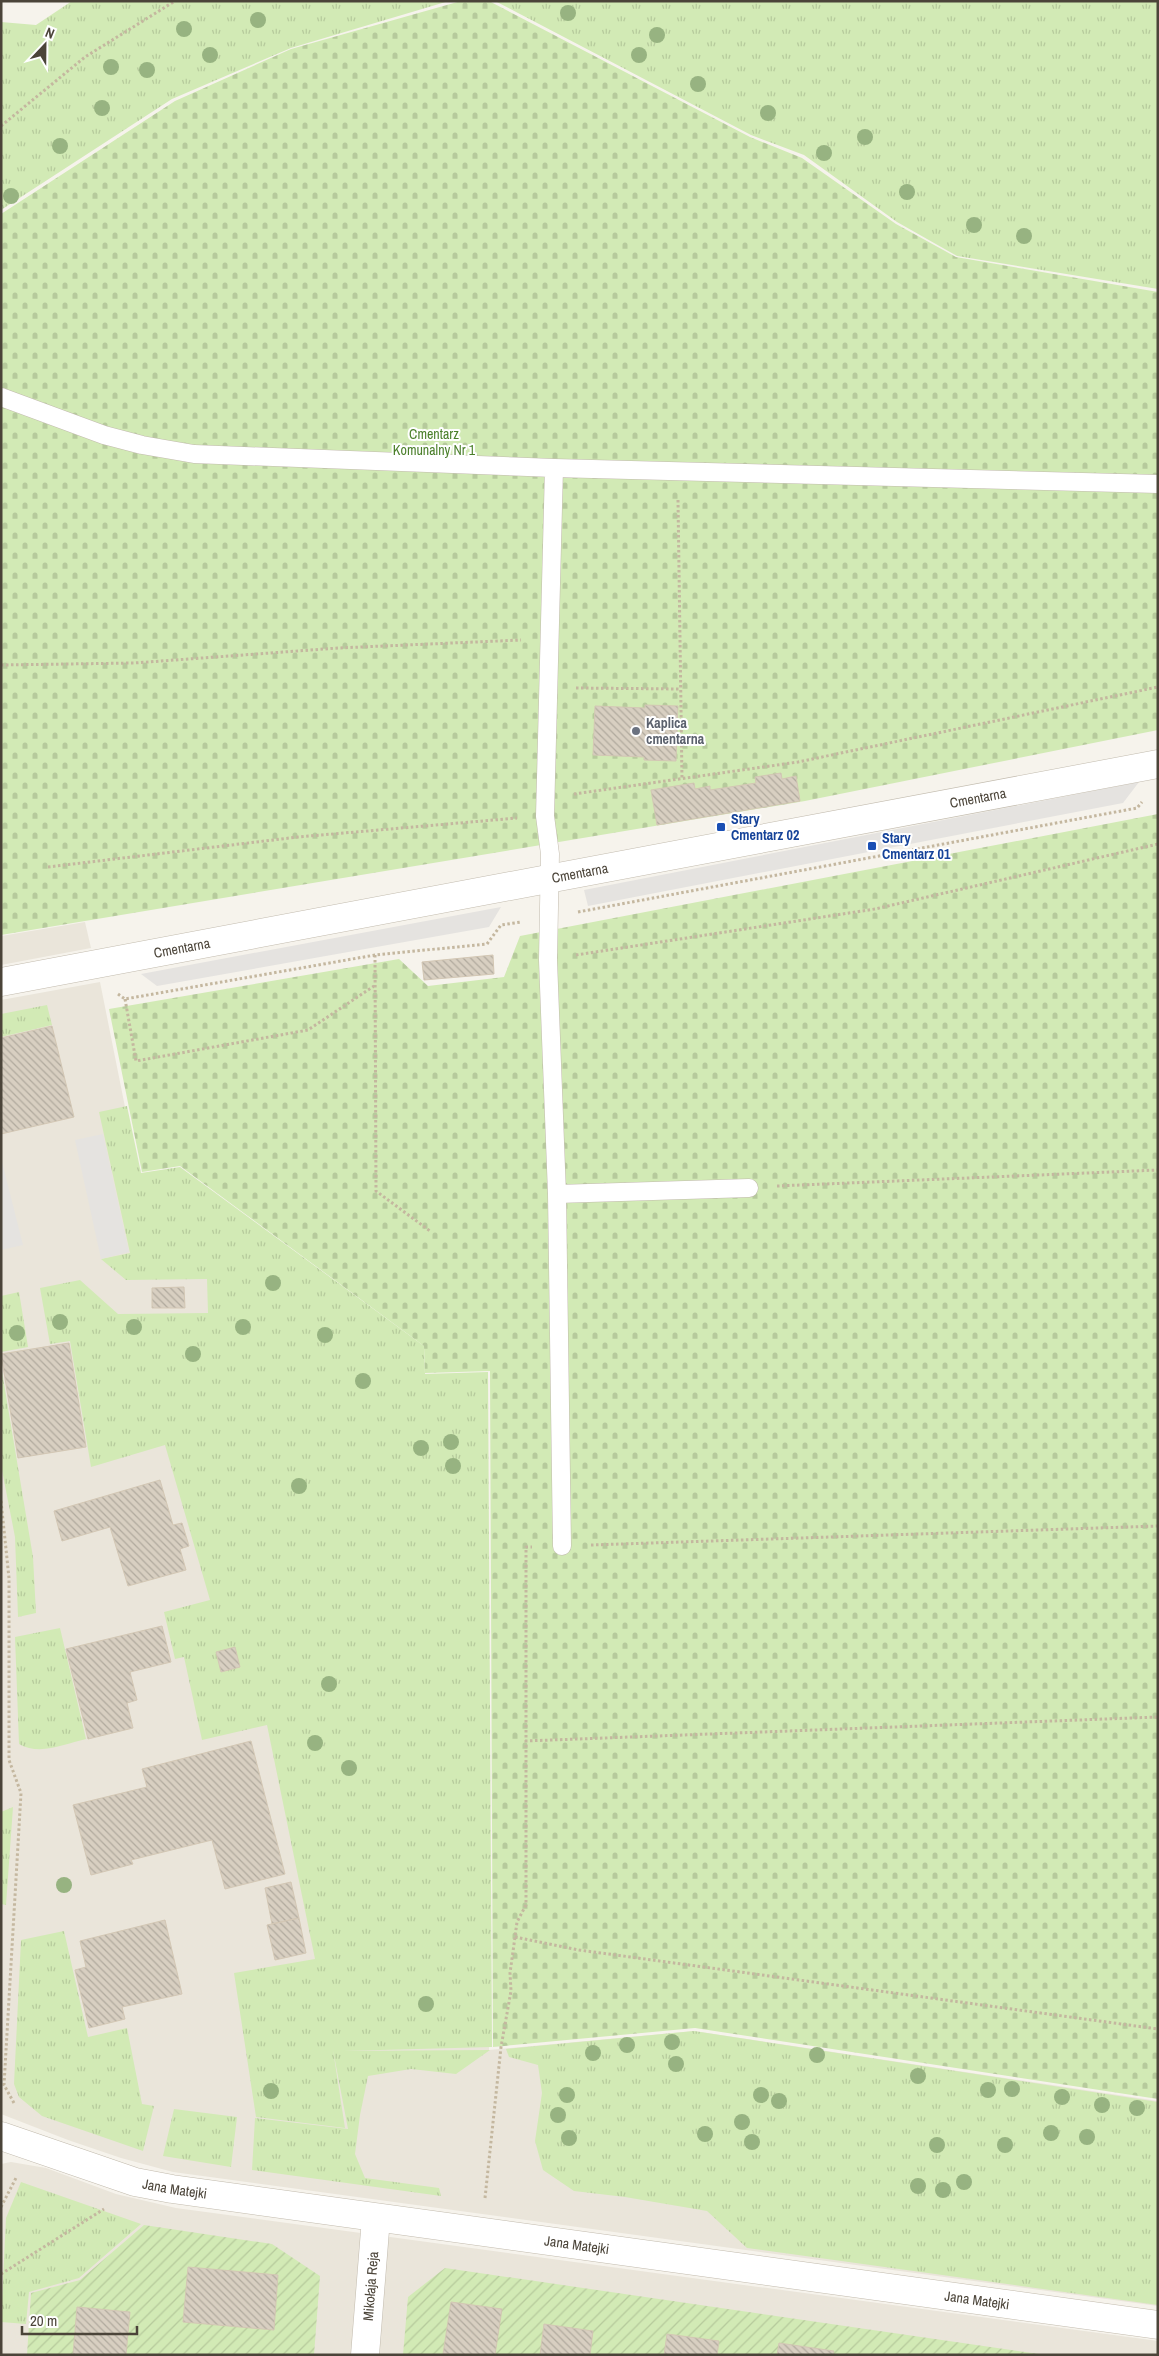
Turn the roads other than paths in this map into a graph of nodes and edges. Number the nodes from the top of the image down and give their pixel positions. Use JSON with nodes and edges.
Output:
{"nodes":[{"id":1,"x":1,"y":397,"type":"edge"},
{"id":2,"x":554,"y":468,"type":"junction"},
{"id":3,"x":1158,"y":484,"type":"edge"},
{"id":4,"x":1158,"y":764,"type":"edge"},
{"id":5,"x":550,"y":879,"type":"junction"},
{"id":6,"x":1,"y":982,"type":"edge"},
{"id":7,"x":749,"y":1188,"type":"road end"},
{"id":8,"x":557,"y":1194,"type":"junction"},
{"id":9,"x":562,"y":1546,"type":"road end"},
{"id":10,"x":1,"y":2136,"type":"edge"},
{"id":11,"x":376,"y":2218,"type":"junction"},
{"id":12,"x":1158,"y":2325,"type":"edge"},
{"id":13,"x":365,"y":2355,"type":"edge"}],
"edges":[{"from":1,"to":2,"type":"lane"},
{"from":2,"to":3,"type":"lane"},
{"from":2,"to":5,"type":"lane"},
{"from":4,"to":5,"type":"street","name":"Cmentarna"},
{"from":5,"to":6,"type":"street","name":"Cmentarna"},
{"from":5,"to":8,"type":"lane"},
{"from":7,"to":8,"type":"lane"},
{"from":8,"to":9,"type":"lane"},
{"from":10,"to":11,"type":"street","name":"Jana Matejki"},
{"from":11,"to":12,"type":"street","name":"Jana Matejki"},
{"from":11,"to":13,"type":"street","name":"Mikołaja Reja"}]}
